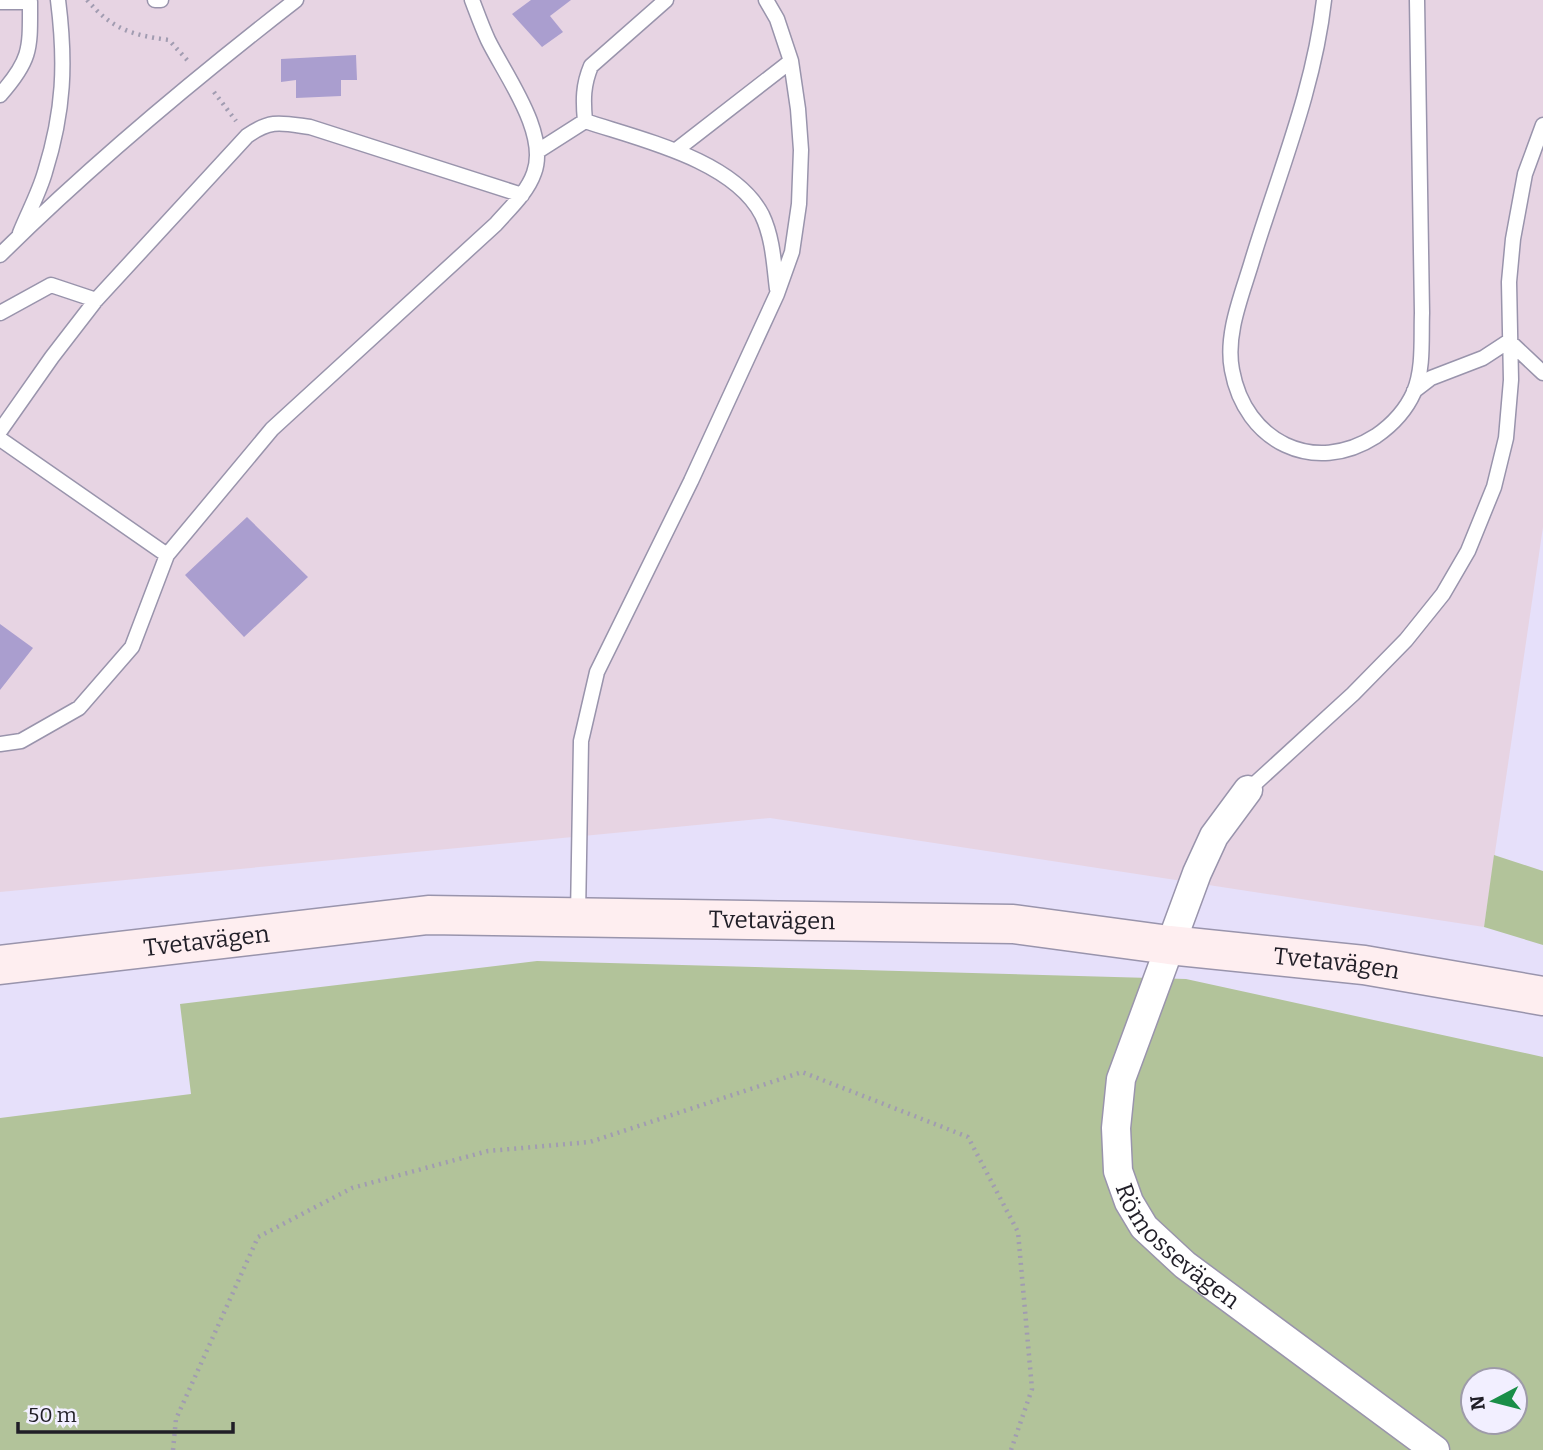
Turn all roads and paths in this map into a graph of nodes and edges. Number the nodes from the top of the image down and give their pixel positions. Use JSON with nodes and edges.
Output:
{"nodes":[{"id":1,"x":58,"y":0,"type":"edge"},
{"id":2,"x":87,"y":0,"type":"edge"},
{"id":3,"x":155,"y":0,"type":"edge"},
{"id":4,"x":161,"y":0,"type":"edge"},
{"id":5,"x":296,"y":0,"type":"edge"},
{"id":6,"x":472,"y":0,"type":"edge"},
{"id":7,"x":666,"y":0,"type":"edge"},
{"id":8,"x":766,"y":0,"type":"edge"},
{"id":9,"x":1324,"y":0,"type":"edge"},
{"id":10,"x":1417,"y":0,"type":"edge"},
{"id":11,"x":0,"y":2,"type":"edge"},
{"id":12,"x":791,"y":61,"type":"junction"},
{"id":13,"x":201,"y":74,"type":"junction"},
{"id":14,"x":0,"y":95,"type":"edge"},
{"id":15,"x":585,"y":121,"type":"junction"},
{"id":16,"x":1543,"y":125,"type":"edge"},
{"id":17,"x":247,"y":136,"type":"junction"},
{"id":18,"x":538,"y":151,"type":"junction"},
{"id":19,"x":675,"y":151,"type":"junction"},
{"id":20,"x":522,"y":194,"type":"junction"},
{"id":21,"x":18,"y":238,"type":"junction"},
{"id":22,"x":0,"y":255,"type":"edge"},
{"id":23,"x":777,"y":294,"type":"junction"},
{"id":24,"x":96,"y":300,"type":"junction"},
{"id":25,"x":2,"y":311,"type":"edge"},
{"id":26,"x":1509,"y":341,"type":"junction"},
{"id":27,"x":1543,"y":373,"type":"edge"},
{"id":28,"x":1414,"y":390,"type":"junction"},
{"id":29,"x":0,"y":431,"type":"edge"},
{"id":30,"x":0,"y":439,"type":"edge"},
{"id":31,"x":167,"y":555,"type":"junction"},
{"id":32,"x":0,"y":744,"type":"edge"},
{"id":33,"x":1248,"y":790,"type":"joint"},
{"id":34,"x":578,"y":917,"type":"junction"},
{"id":35,"x":1169,"y":945,"type":"junction"},
{"id":36,"x":0,"y":965,"type":"edge"},
{"id":37,"x":1543,"y":996,"type":"edge"},
{"id":38,"x":173,"y":1450,"type":"edge"},
{"id":39,"x":1010,"y":1450,"type":"edge"},
{"id":40,"x":1435,"y":1450,"type":"edge"}],
"edges":[{"from":1,"to":21,"type":"lane"},
{"from":2,"to":13,"type":"path"},
{"from":3,"to":4,"type":"lane"},
{"from":5,"to":13,"type":"lane"},
{"from":6,"to":18,"type":"lane"},
{"from":7,"to":15,"type":"lane"},
{"from":8,"to":12,"type":"lane"},
{"from":9,"to":28,"type":"lane"},
{"from":10,"to":28,"type":"lane"},
{"from":11,"to":14,"type":"lane"},
{"from":12,"to":19,"type":"lane"},
{"from":12,"to":23,"type":"lane"},
{"from":13,"to":17,"type":"path"},
{"from":13,"to":21,"type":"lane"},
{"from":15,"to":18,"type":"lane"},
{"from":15,"to":19,"type":"lane"},
{"from":16,"to":26,"type":"lane"},
{"from":17,"to":20,"type":"lane"},
{"from":17,"to":24,"type":"lane"},
{"from":18,"to":20,"type":"lane"},
{"from":19,"to":23,"type":"lane"},
{"from":20,"to":31,"type":"lane"},
{"from":21,"to":22,"type":"lane"},
{"from":23,"to":34,"type":"lane"},
{"from":24,"to":25,"type":"lane"},
{"from":24,"to":29,"type":"lane"},
{"from":26,"to":27,"type":"lane"},
{"from":26,"to":28,"type":"lane"},
{"from":26,"to":33,"type":"lane"},
{"from":30,"to":31,"type":"lane"},
{"from":31,"to":32,"type":"lane"},
{"from":33,"to":35,"type":"street","name":"Römossevägen"},
{"from":34,"to":35,"type":"main road","name":"Tvetavägen"},
{"from":34,"to":36,"type":"main road","name":"Tvetavägen"},
{"from":35,"to":37,"type":"main road","name":"Tvetavägen"},
{"from":35,"to":40,"type":"street","name":"Römossevägen"},
{"from":38,"to":39,"type":"path"}]}
